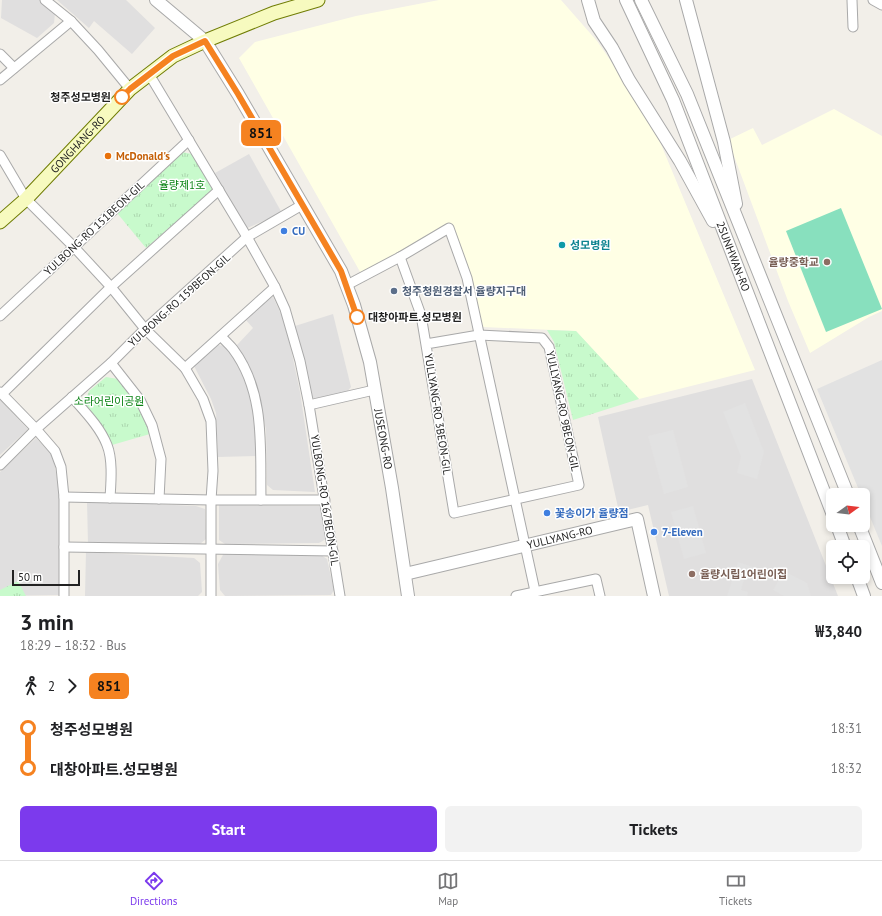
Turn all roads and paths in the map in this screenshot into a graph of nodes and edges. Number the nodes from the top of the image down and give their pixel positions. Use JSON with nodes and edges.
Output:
{"nodes":[{"id":1,"x":46,"y":0,"type":"edge"},
{"id":2,"x":156,"y":0,"type":"edge"},
{"id":3,"x":318,"y":0,"type":"edge"},
{"id":4,"x":578,"y":0,"type":"edge"},
{"id":5,"x":588,"y":0,"type":"edge"},
{"id":6,"x":626,"y":0,"type":"edge"},
{"id":7,"x":686,"y":0,"type":"edge"},
{"id":8,"x":852,"y":0,"type":"edge"},
{"id":9,"x":873,"y":0,"type":"edge"},
{"id":10,"x":644,"y":5,"type":"edge"},
{"id":11,"x":882,"y":5,"type":"edge"},
{"id":12,"x":71,"y":21,"type":"junction"},
{"id":13,"x":594,"y":21,"type":"junction"},
{"id":14,"x":854,"y":27,"type":"dead end"},
{"id":15,"x":205,"y":41,"type":"junction"},
{"id":16,"x":0,"y":54,"type":"edge"},
{"id":17,"x":14,"y":68,"type":"junction"},
{"id":18,"x":150,"y":74,"type":"junction"},
{"id":19,"x":0,"y":80,"type":"edge"},
{"id":20,"x":130,"y":89,"type":"junction"},
{"id":21,"x":188,"y":140,"type":"junction"},
{"id":22,"x":0,"y":155,"type":"edge"},
{"id":23,"x":219,"y":190,"type":"junction"},
{"id":24,"x":26,"y":199,"type":"junction"},
{"id":25,"x":302,"y":205,"type":"junction"},
{"id":26,"x":0,"y":222,"type":"edge"},
{"id":27,"x":742,"y":233,"type":"junction"},
{"id":28,"x":248,"y":237,"type":"junction"},
{"id":29,"x":74,"y":246,"type":"junction"},
{"id":30,"x":400,"y":257,"type":"junction"},
{"id":31,"x":736,"y":262,"type":"junction"},
{"id":32,"x":347,"y":285,"type":"junction"},
{"id":33,"x":111,"y":287,"type":"junction"},
{"id":34,"x":275,"y":287,"type":"junction"},
{"id":35,"x":0,"y":316,"type":"edge"},
{"id":36,"x":145,"y":329,"type":"junction"},
{"id":37,"x":479,"y":335,"type":"junction"},
{"id":38,"x":221,"y":336,"type":"junction"},
{"id":39,"x":426,"y":344,"type":"junction"},
{"id":40,"x":111,"y":364,"type":"junction"},
{"id":41,"x":185,"y":368,"type":"junction"},
{"id":42,"x":374,"y":390,"type":"junction"},
{"id":43,"x":1,"y":393,"type":"edge"},
{"id":44,"x":72,"y":397,"type":"junction"},
{"id":45,"x":309,"y":405,"type":"junction"},
{"id":46,"x":36,"y":429,"type":"junction"},
{"id":47,"x":0,"y":465,"type":"edge"},
{"id":48,"x":845,"y":488,"type":"edge"},
{"id":49,"x":64,"y":497,"type":"junction"},
{"id":50,"x":826,"y":497,"type":"edge"},
{"id":51,"x":110,"y":498,"type":"junction"},
{"id":52,"x":516,"y":498,"type":"junction"},
{"id":53,"x":159,"y":499,"type":"junction"},
{"id":54,"x":211,"y":500,"type":"junction"},
{"id":55,"x":260,"y":500,"type":"junction"},
{"id":56,"x":325,"y":500,"type":"junction"},
{"id":57,"x":862,"y":532,"type":"edge"},
{"id":58,"x":526,"y":545,"type":"junction"},
{"id":59,"x":64,"y":547,"type":"junction"},
{"id":60,"x":211,"y":549,"type":"junction"},
{"id":61,"x":333,"y":551,"type":"junction"},
{"id":62,"x":405,"y":574,"type":"junction"},
{"id":63,"x":882,"y":583,"type":"edge"},
{"id":64,"x":859,"y":584,"type":"edge"},
{"id":65,"x":535,"y":591,"type":"junction"},
{"id":66,"x":64,"y":596,"type":"edge"},
{"id":67,"x":211,"y":596,"type":"edge"},
{"id":68,"x":340,"y":596,"type":"edge"},
{"id":69,"x":408,"y":596,"type":"edge"},
{"id":70,"x":516,"y":596,"type":"edge"},
{"id":71,"x":600,"y":596,"type":"edge"},
{"id":72,"x":654,"y":596,"type":"edge"},
{"id":73,"x":864,"y":596,"type":"edge"}],
"edges":[{"from":1,"to":12,"type":"street"},
{"from":2,"to":15,"type":"street","name":"JUSEONG-RO"},
{"from":3,"to":15,"type":"main road","name":"GONGHANG-RO"},
{"from":4,"to":13,"type":"street"},
{"from":5,"to":13,"type":"street"},
{"from":6,"to":31,"type":"street","name":"2SUNHWAN-RO"},
{"from":7,"to":27,"type":"street"},
{"from":8,"to":14,"type":"street"},
{"from":9,"to":11,"type":"street"},
{"from":10,"to":27,"type":"street","name":"2SUNHWAN-RO"},
{"from":12,"to":17,"type":"street"},
{"from":12,"to":20,"type":"street"},
{"from":13,"to":31,"type":"street"},
{"from":15,"to":18,"type":"main road","name":"GONGHANG-RO"},
{"from":15,"to":25,"type":"street","name":"JUSEONG-RO"},
{"from":16,"to":17,"type":"street"},
{"from":17,"to":19,"type":"street"},
{"from":18,"to":20,"type":"main road","name":"GONGHANG-RO"},
{"from":18,"to":21,"type":"street"},
{"from":20,"to":24,"type":"main road","name":"GONGHANG-RO"},
{"from":21,"to":23,"type":"street"},
{"from":21,"to":29,"type":"street","name":"YULBONG-RO 151BEON-GIL"},
{"from":22,"to":24,"type":"street"},
{"from":23,"to":28,"type":"street"},
{"from":23,"to":33,"type":"street"},
{"from":24,"to":26,"type":"main road","name":"GONGHANG-RO"},
{"from":24,"to":29,"type":"street"},
{"from":25,"to":28,"type":"street","name":"YULBONG-RO 159BEON-GIL"},
{"from":25,"to":32,"type":"street","name":"JUSEONG-RO"},
{"from":27,"to":48,"type":"street","name":"2SUNHWAN-RO"},
{"from":28,"to":34,"type":"street"},
{"from":28,"to":36,"type":"street","name":"YULBONG-RO 159BEON-GIL"},
{"from":29,"to":33,"type":"street"},
{"from":29,"to":35,"type":"street","name":"YULBONG-RO 151BEON-GIL"},
{"from":30,"to":32,"type":"street"},
{"from":30,"to":37,"type":"street"},
{"from":30,"to":39,"type":"street","name":"YULLYANG-RO 3BEON-GIL"},
{"from":31,"to":50,"type":"street","name":"2SUNHWAN-RO"},
{"from":32,"to":42,"type":"street","name":"JUSEONG-RO"},
{"from":33,"to":36,"type":"street"},
{"from":33,"to":43,"type":"street"},
{"from":34,"to":38,"type":"street"},
{"from":34,"to":45,"type":"street"},
{"from":36,"to":40,"type":"street","name":"YULBONG-RO 159BEON-GIL"},
{"from":36,"to":41,"type":"street"},
{"from":37,"to":39,"type":"street"},
{"from":37,"to":52,"type":"street"},
{"from":37,"to":52,"type":"street","name":"YULLYANG-RO 9BEON-GIL"},
{"from":38,"to":41,"type":"street"},
{"from":38,"to":55,"type":"street"},
{"from":39,"to":52,"type":"street","name":"YULLYANG-RO 3BEON-GIL"},
{"from":40,"to":44,"type":"street","name":"YULBONG-RO 159BEON-GIL"},
{"from":40,"to":53,"type":"street"},
{"from":41,"to":54,"type":"street"},
{"from":42,"to":45,"type":"street"},
{"from":42,"to":62,"type":"street","name":"JUSEONG-RO"},
{"from":43,"to":46,"type":"street"},
{"from":44,"to":46,"type":"street","name":"YULBONG-RO 159BEON-GIL"},
{"from":44,"to":51,"type":"street"},
{"from":45,"to":56,"type":"street","name":"YULBONG-RO 167BEON-GIL"},
{"from":46,"to":47,"type":"street","name":"YULBONG-RO 159BEON-GIL"},
{"from":46,"to":49,"type":"street"},
{"from":49,"to":51,"type":"street"},
{"from":49,"to":59,"type":"street"},
{"from":51,"to":53,"type":"street"},
{"from":52,"to":58,"type":"street"},
{"from":53,"to":54,"type":"street"},
{"from":54,"to":55,"type":"street"},
{"from":54,"to":60,"type":"street"},
{"from":55,"to":56,"type":"street"},
{"from":56,"to":61,"type":"street","name":"YULBONG-RO 167BEON-GIL"},
{"from":57,"to":63,"type":"street"},
{"from":58,"to":62,"type":"street","name":"YULLYANG-RO"},
{"from":58,"to":65,"type":"street"},
{"from":58,"to":72,"type":"street","name":"YULLYANG-RO"},
{"from":59,"to":60,"type":"street"},
{"from":59,"to":66,"type":"street"},
{"from":60,"to":61,"type":"street"},
{"from":60,"to":67,"type":"street"},
{"from":61,"to":68,"type":"street","name":"YULBONG-RO 167BEON-GIL"},
{"from":62,"to":69,"type":"street","name":"JUSEONG-RO"},
{"from":64,"to":73,"type":"street"},
{"from":65,"to":70,"type":"street"},
{"from":65,"to":71,"type":"street"}]}
